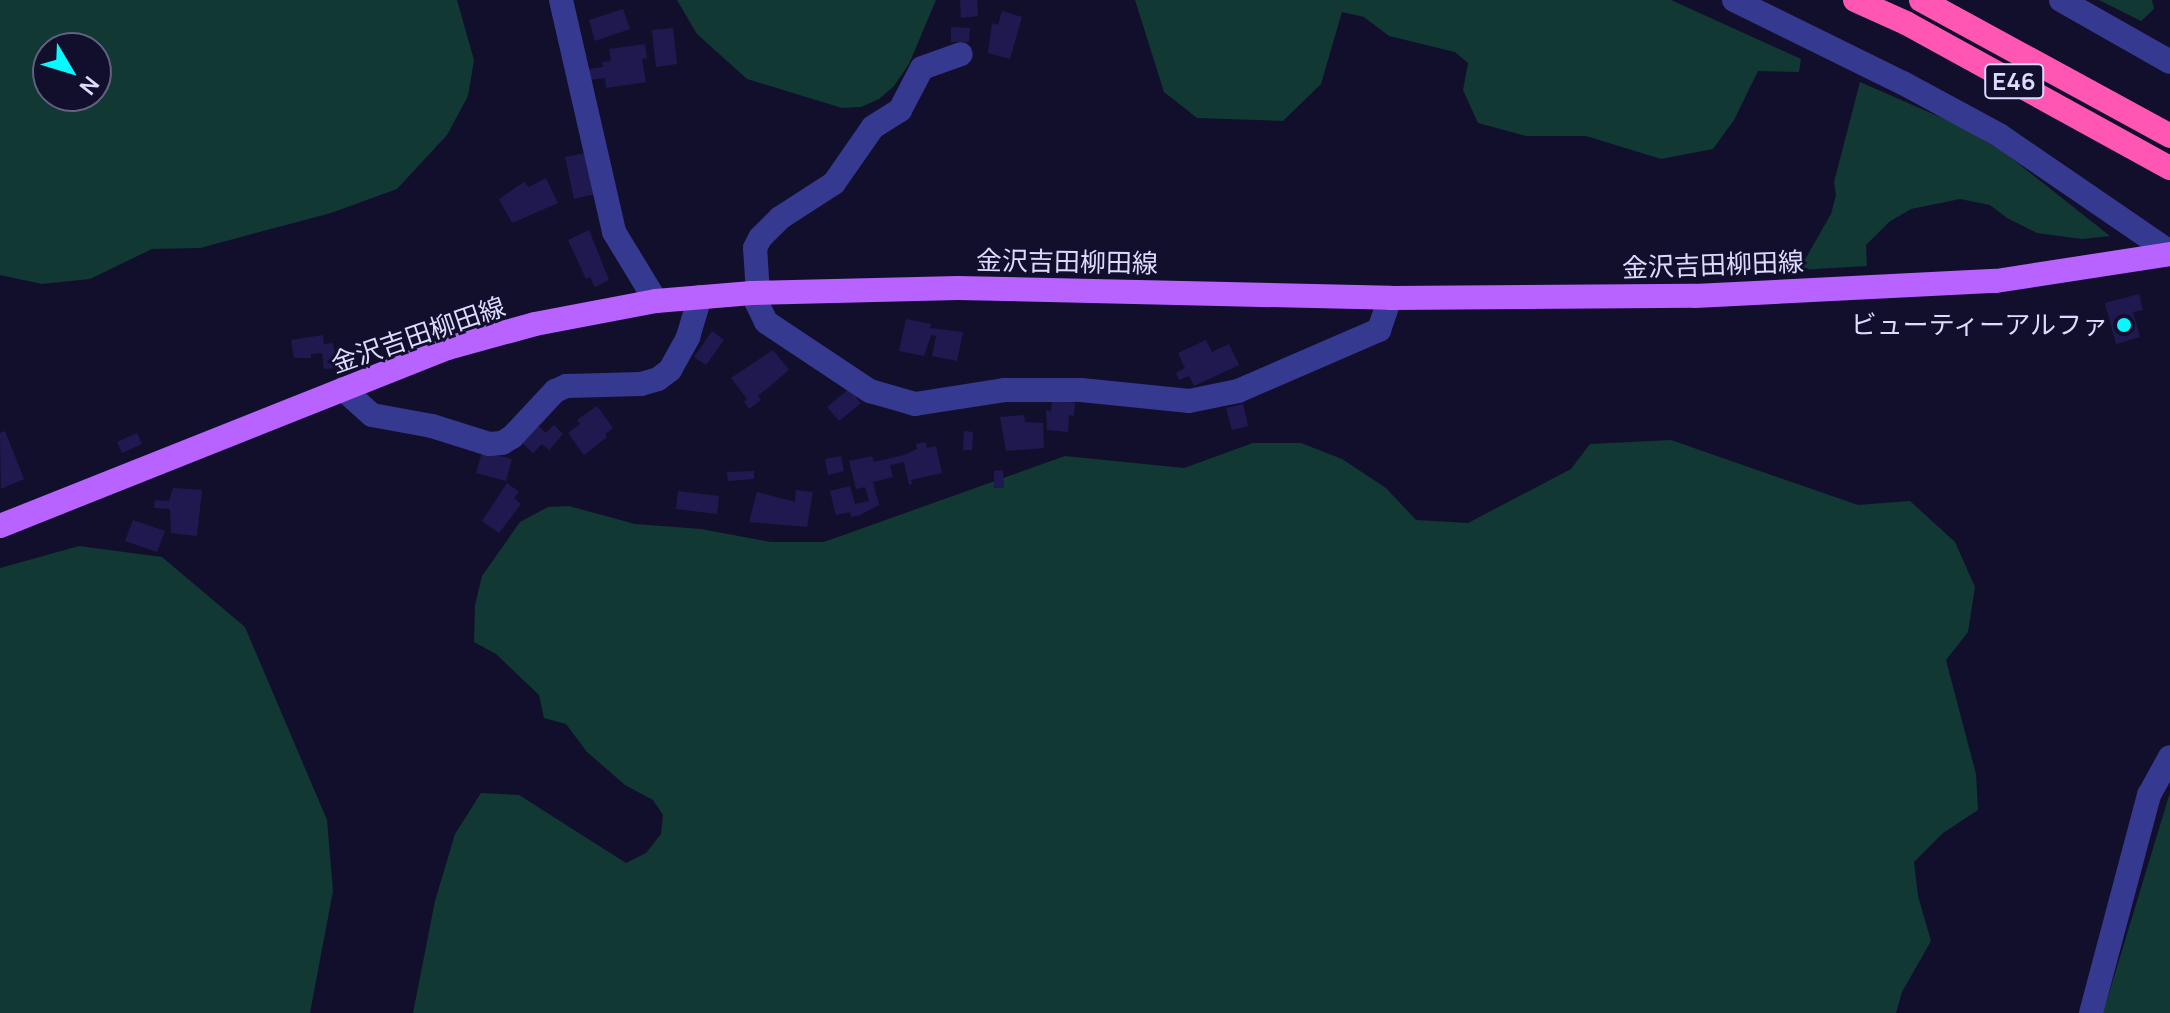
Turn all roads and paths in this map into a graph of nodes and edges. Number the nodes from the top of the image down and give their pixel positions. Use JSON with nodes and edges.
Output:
{"nodes":[{"id":1,"x":561,"y":0,"type":"edge"},
{"id":2,"x":1734,"y":0,"type":"edge"},
{"id":3,"x":1855,"y":0,"type":"edge"},
{"id":4,"x":1921,"y":0,"type":"edge"},
{"id":5,"x":2061,"y":0,"type":"edge"},
{"id":6,"x":961,"y":54,"type":"dead end"},
{"id":7,"x":2170,"y":62,"type":"edge"},
{"id":8,"x":2170,"y":136,"type":"edge"},
{"id":9,"x":2170,"y":168,"type":"edge"},
{"id":10,"x":2170,"y":253,"type":"edge"},
{"id":11,"x":755,"y":293,"type":"junction"},
{"id":12,"x":700,"y":297,"type":"junction"},
{"id":13,"x":1390,"y":298,"type":"junction"},
{"id":14,"x":656,"y":301,"type":"junction"},
{"id":15,"x":343,"y":389,"type":"junction"},
{"id":16,"x":0,"y":526,"type":"edge"},
{"id":17,"x":2170,"y":757,"type":"edge"},
{"id":18,"x":2091,"y":1013,"type":"edge"}],
"edges":[{"from":1,"to":14,"type":"street"},
{"from":2,"to":10,"type":"street"},
{"from":3,"to":9,"type":"highway","number":"E46"},
{"from":4,"to":8,"type":"highway","number":"E46"},
{"from":5,"to":7,"type":"street"},
{"from":6,"to":11,"type":"street"},
{"from":10,"to":13,"type":"main road","name":"金沢吉田柳田線"},
{"from":11,"to":12,"type":"main road","name":"金沢吉田柳田線"},
{"from":11,"to":13,"type":"main road","name":"金沢吉田柳田線"},
{"from":11,"to":13,"type":"street"},
{"from":12,"to":14,"type":"main road","name":"金沢吉田柳田線"},
{"from":12,"to":15,"type":"street"},
{"from":14,"to":15,"type":"main road","name":"金沢吉田柳田線"},
{"from":15,"to":16,"type":"main road","name":"金沢吉田柳田線"},
{"from":17,"to":18,"type":"street"}]}
